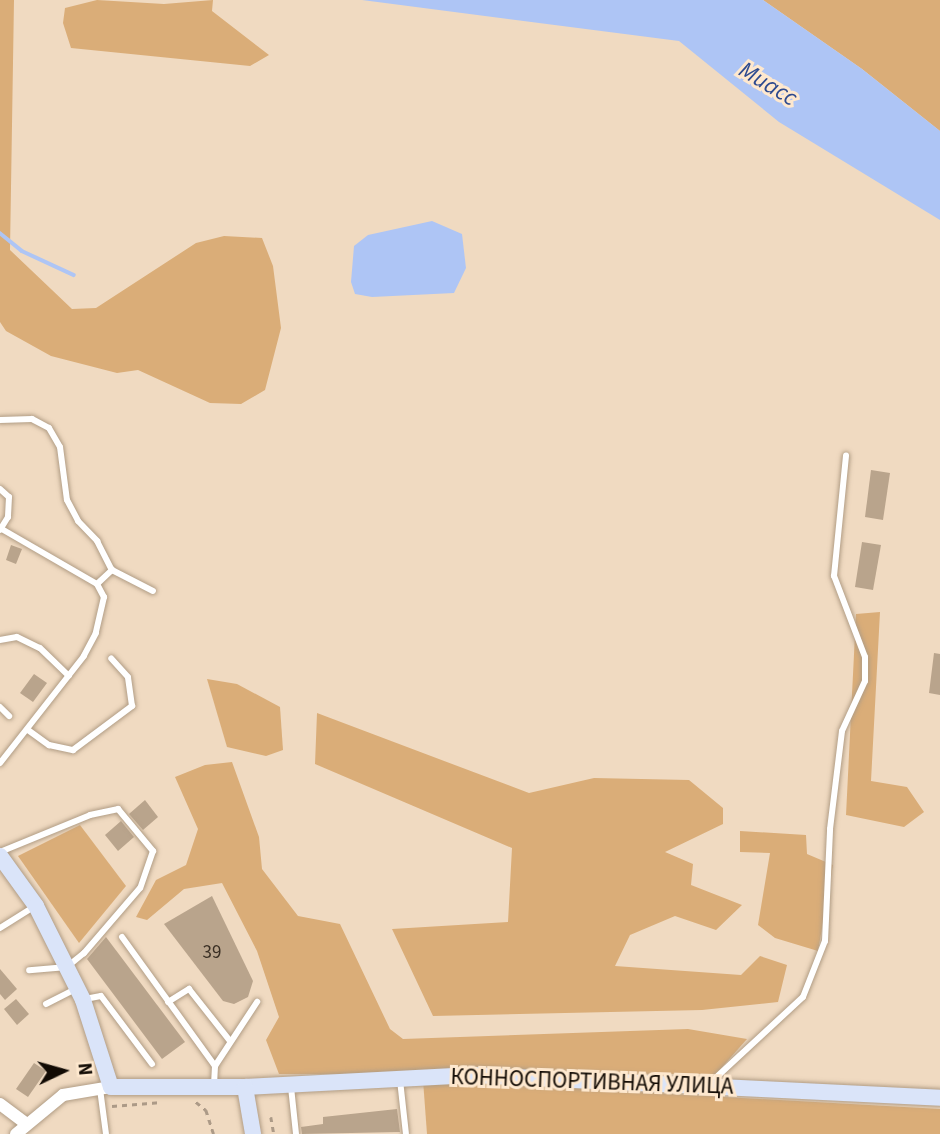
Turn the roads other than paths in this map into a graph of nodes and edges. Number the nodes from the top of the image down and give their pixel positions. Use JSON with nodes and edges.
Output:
{"nodes":[{"id":1,"x":0,"y":419,"type":"edge"},
{"id":2,"x":846,"y":456,"type":"dead end"},
{"id":3,"x":0,"y":489,"type":"edge"},
{"id":4,"x":0,"y":529,"type":"edge"},
{"id":5,"x":112,"y":570,"type":"junction"},
{"id":6,"x":97,"y":584,"type":"junction"},
{"id":7,"x":153,"y":591,"type":"dead end"},
{"id":8,"x":0,"y":640,"type":"edge"},
{"id":9,"x":111,"y":658,"type":"dead end"},
{"id":10,"x":69,"y":676,"type":"junction"},
{"id":11,"x":0,"y":707,"type":"edge"},
{"id":12,"x":9,"y":716,"type":"dead end"},
{"id":13,"x":28,"y":730,"type":"junction"},
{"id":14,"x":0,"y":763,"type":"edge"},
{"id":15,"x":1,"y":859,"type":"edge"},
{"id":16,"x":36,"y":906,"type":"junction"},
{"id":17,"x":0,"y":928,"type":"edge"},
{"id":18,"x":122,"y":937,"type":"dead end"},
{"id":19,"x":67,"y":967,"type":"junction"},
{"id":20,"x":29,"y":970,"type":"dead end"},
{"id":21,"x":80,"y":994,"type":"junction"},
{"id":22,"x":169,"y":1002,"type":"junction"},
{"id":23,"x":257,"y":1002,"type":"dead end"},
{"id":24,"x":46,"y":1004,"type":"dead end"},
{"id":25,"x":230,"y":1041,"type":"junction"},
{"id":26,"x":152,"y":1063,"type":"dead end"},
{"id":27,"x":215,"y":1066,"type":"junction"},
{"id":28,"x":399,"y":1077,"type":"junction"},
{"id":29,"x":291,"y":1085,"type":"junction"},
{"id":30,"x":708,"y":1085,"type":"junction"},
{"id":31,"x":214,"y":1087,"type":"junction"},
{"id":32,"x":245,"y":1087,"type":"junction"},
{"id":33,"x":106,"y":1088,"type":"junction"},
{"id":34,"x":940,"y":1098,"type":"edge"},
{"id":35,"x":0,"y":1104,"type":"edge"},
{"id":36,"x":25,"y":1123,"type":"junction"},
{"id":37,"x":16,"y":1134,"type":"edge"},
{"id":38,"x":106,"y":1134,"type":"edge"},
{"id":39,"x":253,"y":1134,"type":"edge"},
{"id":40,"x":296,"y":1134,"type":"edge"},
{"id":41,"x":406,"y":1134,"type":"edge"}],
"edges":[{"from":1,"to":5,"type":"lane"},
{"from":2,"to":30,"type":"lane"},
{"from":3,"to":4,"type":"lane"},
{"from":4,"to":6,"type":"lane"},
{"from":5,"to":6,"type":"lane"},
{"from":5,"to":7,"type":"lane"},
{"from":6,"to":10,"type":"lane"},
{"from":8,"to":10,"type":"lane"},
{"from":9,"to":13,"type":"lane"},
{"from":10,"to":13,"type":"lane"},
{"from":11,"to":12,"type":"lane"},
{"from":13,"to":14,"type":"lane"},
{"from":15,"to":16,"type":"main road"},
{"from":15,"to":19,"type":"lane"},
{"from":16,"to":17,"type":"lane"},
{"from":16,"to":19,"type":"main road"},
{"from":18,"to":22,"type":"lane"},
{"from":19,"to":20,"type":"lane"},
{"from":19,"to":21,"type":"main road"},
{"from":21,"to":24,"type":"lane"},
{"from":21,"to":26,"type":"lane"},
{"from":21,"to":33,"type":"main road"},
{"from":22,"to":25,"type":"lane"},
{"from":22,"to":27,"type":"lane"},
{"from":23,"to":25,"type":"lane"},
{"from":25,"to":27,"type":"lane"},
{"from":27,"to":31,"type":"lane"},
{"from":28,"to":29,"type":"main road","name":"КОННОСПОРТИВНАЯ УЛИЦА"},
{"from":28,"to":30,"type":"main road","name":"КОННОСПОРТИВНАЯ УЛИЦА"},
{"from":28,"to":41,"type":"lane"},
{"from":29,"to":32,"type":"main road","name":"КОННОСПОРТИВНАЯ УЛИЦА"},
{"from":29,"to":40,"type":"lane"},
{"from":30,"to":34,"type":"main road","name":"КОННОСПОРТИВНАЯ УЛИЦА"},
{"from":31,"to":32,"type":"main road","name":"КОННОСПОРТИВНАЯ УЛИЦА"},
{"from":31,"to":33,"type":"main road","name":"КОННОСПОРТИВНАЯ УЛИЦА"},
{"from":32,"to":39,"type":"main road"},
{"from":33,"to":36,"type":"street"},
{"from":33,"to":38,"type":"lane"},
{"from":35,"to":36,"type":"street"},
{"from":36,"to":37,"type":"street"}]}
